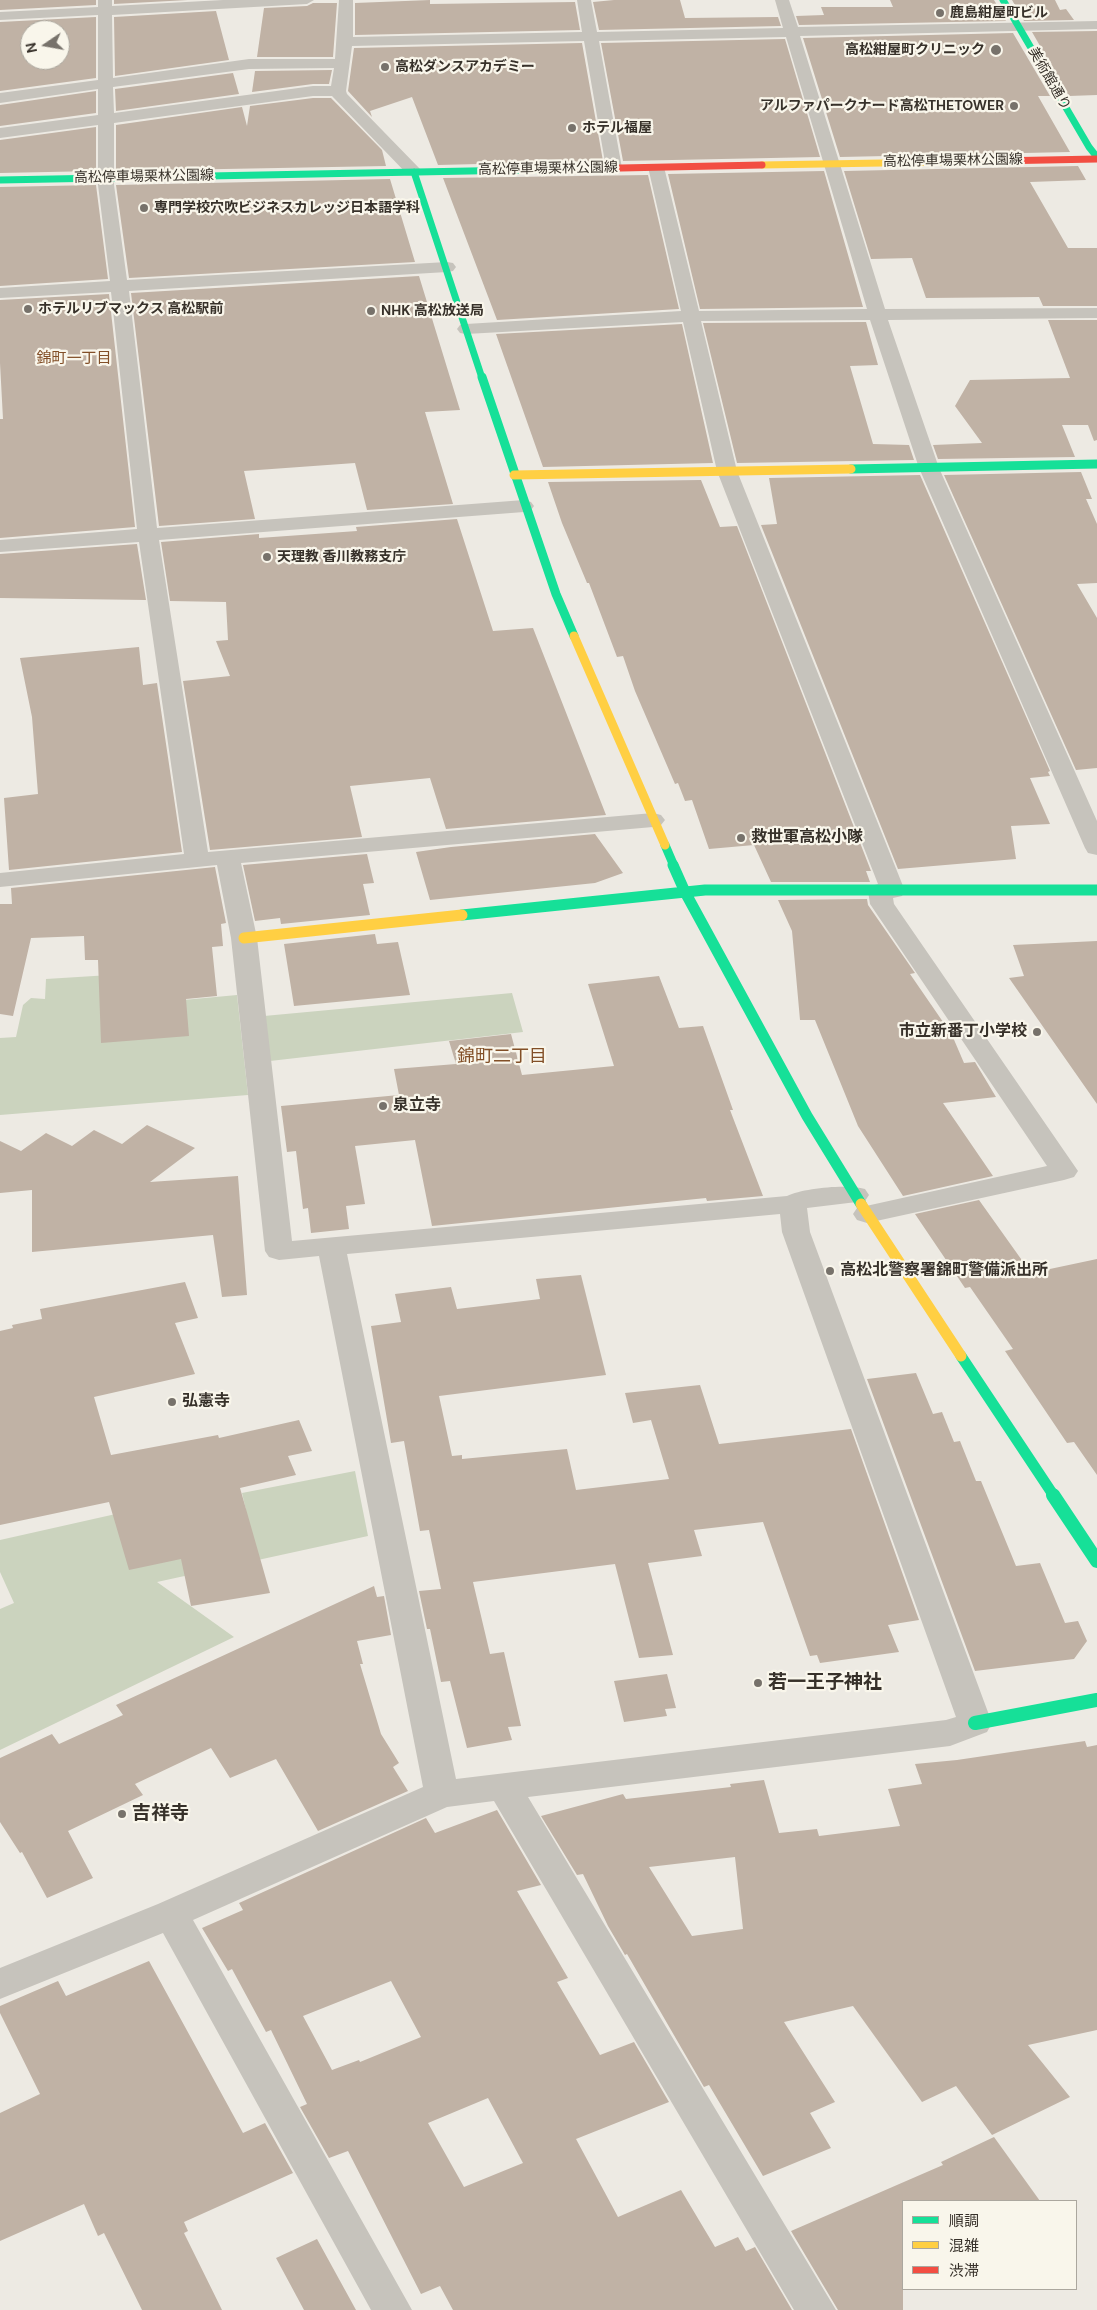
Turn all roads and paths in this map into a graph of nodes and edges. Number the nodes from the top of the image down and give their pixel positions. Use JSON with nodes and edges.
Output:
{"nodes":[{"id":1,"x":307,"y":0,"type":"edge"},
{"id":2,"x":346,"y":0,"type":"edge"},
{"id":3,"x":584,"y":0,"type":"edge"},
{"id":4,"x":782,"y":0,"type":"edge"},
{"id":5,"x":1003,"y":0,"type":"edge"},
{"id":6,"x":105,"y":5,"type":"edge"},
{"id":7,"x":0,"y":16,"type":"edge"},
{"id":8,"x":1097,"y":25,"type":"edge"},
{"id":9,"x":1019,"y":27,"type":"junction"},
{"id":10,"x":792,"y":31,"type":"junction"},
{"id":11,"x":591,"y":36,"type":"junction"},
{"id":12,"x":345,"y":42,"type":"junction"},
{"id":13,"x":343,"y":63,"type":"junction"},
{"id":14,"x":105,"y":83,"type":"junction"},
{"id":15,"x":339,"y":88,"type":"junction"},
{"id":16,"x":0,"y":98,"type":"edge"},
{"id":17,"x":106,"y":118,"type":"junction"},
{"id":18,"x":0,"y":133,"type":"edge"},
{"id":19,"x":1097,"y":158,"type":"edge"},
{"id":20,"x":830,"y":164,"type":"junction"},
{"id":21,"x":656,"y":167,"type":"junction"},
{"id":22,"x":614,"y":168,"type":"junction"},
{"id":23,"x":414,"y":172,"type":"junction"},
{"id":24,"x":105,"y":178,"type":"junction"},
{"id":25,"x":0,"y":180,"type":"edge"},
{"id":26,"x":447,"y":267,"type":"junction"},
{"id":27,"x":119,"y":286,"type":"junction"},
{"id":28,"x":0,"y":293,"type":"edge"},
{"id":29,"x":1097,"y":313,"type":"edge"},
{"id":30,"x":877,"y":314,"type":"junction"},
{"id":31,"x":691,"y":316,"type":"junction"},
{"id":32,"x":466,"y":328,"type":"junction"},
{"id":33,"x":1097,"y":464,"type":"edge"},
{"id":34,"x":929,"y":468,"type":"junction"},
{"id":35,"x":727,"y":471,"type":"junction"},
{"id":36,"x":514,"y":475,"type":"junction"},
{"id":37,"x":524,"y":506,"type":"junction"},
{"id":38,"x":148,"y":534,"type":"junction"},
{"id":39,"x":0,"y":546,"type":"edge"},
{"id":40,"x":653,"y":820,"type":"junction"},
{"id":41,"x":1097,"y":848,"type":"edge"},
{"id":42,"x":228,"y":858,"type":"junction"},
{"id":43,"x":197,"y":860,"type":"junction"},
{"id":44,"x":0,"y":880,"type":"edge"},
{"id":45,"x":1097,"y":890,"type":"edge"},
{"id":46,"x":886,"y":891,"type":"junction"},
{"id":47,"x":685,"y":892,"type":"junction"},
{"id":48,"x":244,"y":938,"type":"junction"},
{"id":49,"x":793,"y":1204,"type":"junction"},
{"id":50,"x":861,"y":1204,"type":"junction"},
{"id":51,"x":331,"y":1246,"type":"junction"},
{"id":52,"x":1097,"y":1561,"type":"edge"},
{"id":53,"x":1097,"y":1700,"type":"edge"},
{"id":54,"x":975,"y":1723,"type":"junction"},
{"id":55,"x":503,"y":1786,"type":"junction"},
{"id":56,"x":442,"y":1794,"type":"junction"},
{"id":57,"x":170,"y":1914,"type":"junction"},
{"id":58,"x":0,"y":1984,"type":"edge"},
{"id":59,"x":392,"y":2310,"type":"edge"},
{"id":60,"x":816,"y":2310,"type":"edge"}],
"edges":[{"from":1,"to":6,"type":"street"},
{"from":2,"to":12,"type":"street"},
{"from":3,"to":11,"type":"street"},
{"from":4,"to":10,"type":"street"},
{"from":5,"to":9,"type":"street","name":"美術館通り"},
{"from":6,"to":7,"type":"street"},
{"from":6,"to":14,"type":"street"},
{"from":8,"to":9,"type":"street"},
{"from":9,"to":10,"type":"street"},
{"from":9,"to":19,"type":"street","name":"美術館通り"},
{"from":10,"to":11,"type":"street"},
{"from":10,"to":20,"type":"street"},
{"from":11,"to":12,"type":"street"},
{"from":11,"to":22,"type":"street"},
{"from":12,"to":13,"type":"street"},
{"from":13,"to":14,"type":"street"},
{"from":13,"to":15,"type":"street"},
{"from":14,"to":16,"type":"street"},
{"from":14,"to":17,"type":"street"},
{"from":15,"to":17,"type":"street"},
{"from":15,"to":23,"type":"street"},
{"from":17,"to":18,"type":"street"},
{"from":17,"to":24,"type":"street"},
{"from":19,"to":20,"type":"street","name":"高松停車場栗林公園線"},
{"from":20,"to":21,"type":"street","name":"高松停車場栗林公園線"},
{"from":20,"to":30,"type":"street"},
{"from":21,"to":22,"type":"street","name":"高松停車場栗林公園線"},
{"from":21,"to":31,"type":"street"},
{"from":22,"to":23,"type":"street","name":"高松停車場栗林公園線"},
{"from":23,"to":24,"type":"street","name":"高松停車場栗林公園線"},
{"from":23,"to":26,"type":"street"},
{"from":24,"to":25,"type":"street","name":"高松停車場栗林公園線"},
{"from":24,"to":27,"type":"street"},
{"from":26,"to":27,"type":"street"},
{"from":26,"to":32,"type":"street"},
{"from":27,"to":28,"type":"street"},
{"from":27,"to":38,"type":"street"},
{"from":29,"to":30,"type":"street"},
{"from":30,"to":31,"type":"street"},
{"from":30,"to":34,"type":"street"},
{"from":31,"to":32,"type":"street"},
{"from":31,"to":35,"type":"street"},
{"from":32,"to":36,"type":"street"},
{"from":33,"to":34,"type":"street"},
{"from":34,"to":35,"type":"street"},
{"from":34,"to":41,"type":"street"},
{"from":35,"to":36,"type":"street"},
{"from":35,"to":46,"type":"street"},
{"from":36,"to":37,"type":"street"},
{"from":37,"to":38,"type":"street"},
{"from":37,"to":40,"type":"street"},
{"from":38,"to":39,"type":"street"},
{"from":38,"to":43,"type":"street"},
{"from":40,"to":42,"type":"street"},
{"from":40,"to":47,"type":"street"},
{"from":42,"to":43,"type":"street"},
{"from":42,"to":48,"type":"street"},
{"from":43,"to":44,"type":"street"},
{"from":45,"to":46,"type":"street"},
{"from":46,"to":47,"type":"street"},
{"from":46,"to":50,"type":"street"},
{"from":47,"to":48,"type":"street"},
{"from":47,"to":50,"type":"street"},
{"from":48,"to":51,"type":"street"},
{"from":49,"to":50,"type":"street"},
{"from":49,"to":51,"type":"street"},
{"from":49,"to":54,"type":"street"},
{"from":50,"to":52,"type":"street"},
{"from":51,"to":56,"type":"street"},
{"from":53,"to":54,"type":"street"},
{"from":54,"to":55,"type":"street"},
{"from":55,"to":56,"type":"street"},
{"from":55,"to":60,"type":"street"},
{"from":56,"to":57,"type":"street"},
{"from":57,"to":58,"type":"street"},
{"from":57,"to":59,"type":"street"}]}
